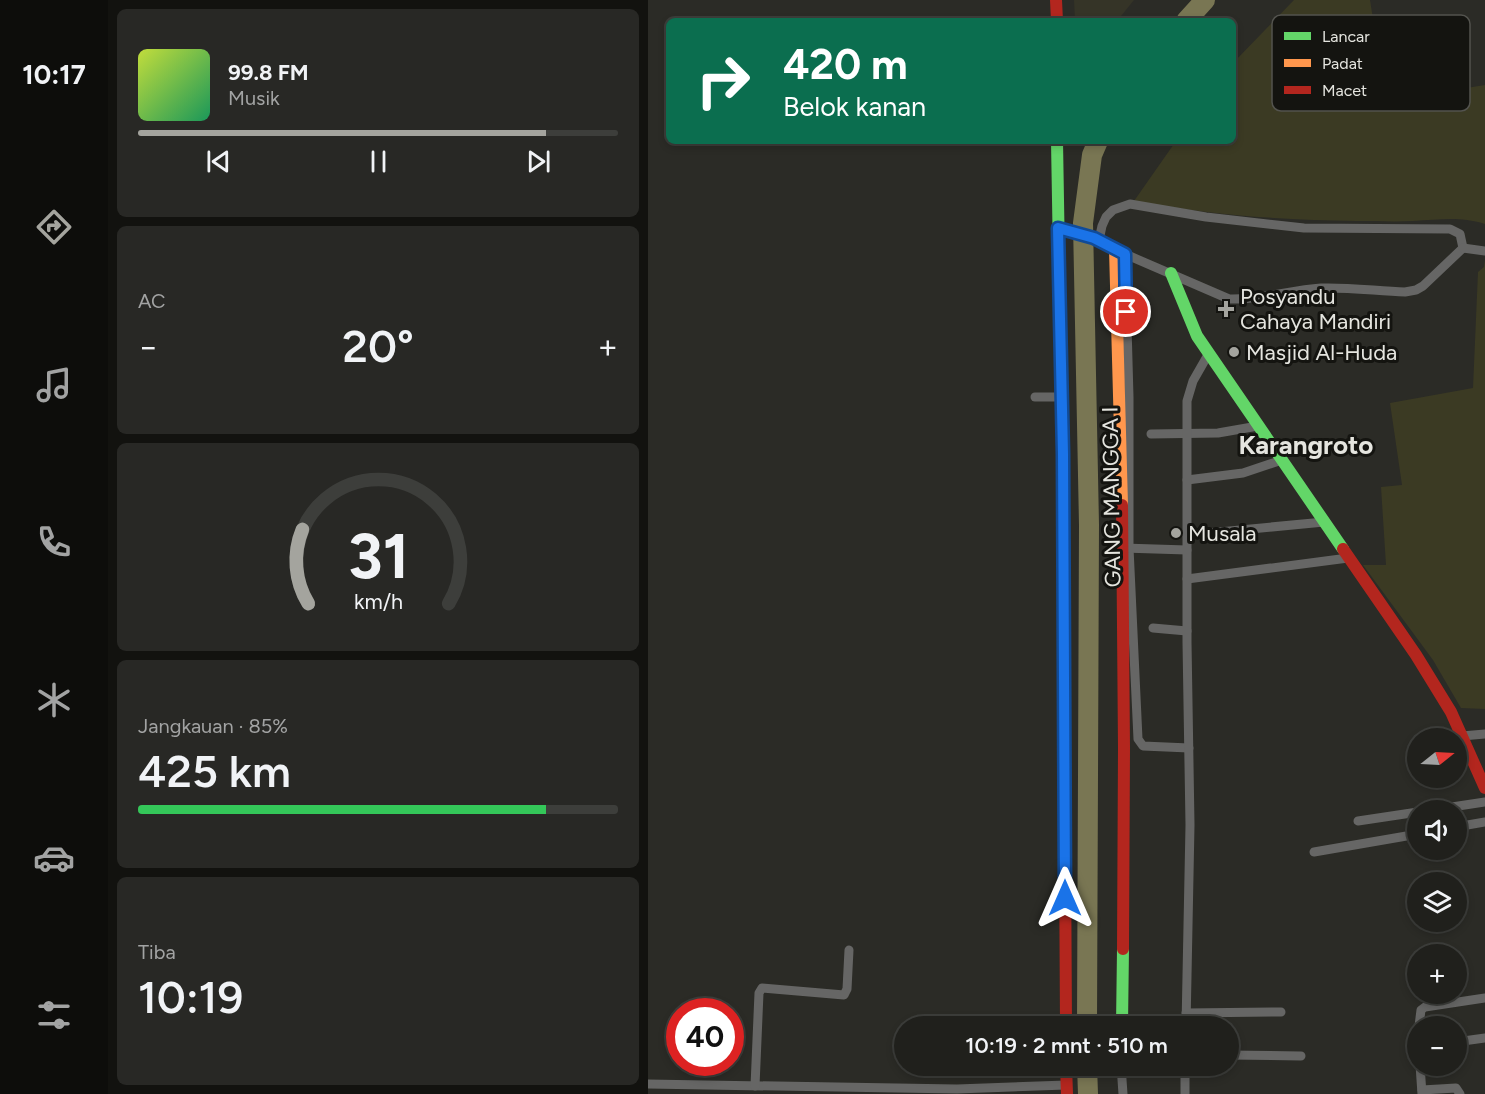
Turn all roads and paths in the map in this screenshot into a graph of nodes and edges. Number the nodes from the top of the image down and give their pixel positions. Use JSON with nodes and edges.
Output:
{"nodes":[{"id":1,"x":1056,"y":0,"type":"edge"},
{"id":2,"x":1057,"y":18,"type":"edge"},
{"id":3,"x":1058,"y":144,"type":"edge"},
{"id":4,"x":1063,"y":229,"type":"junction"},
{"id":5,"x":1096,"y":239,"type":"junction"},
{"id":6,"x":1463,"y":248,"type":"junction"},
{"id":7,"x":1485,"y":251,"type":"edge"},
{"id":8,"x":1120,"y":252,"type":"junction"},
{"id":9,"x":1171,"y":273,"type":"junction"},
{"id":10,"x":1209,"y":353,"type":"junction"},
{"id":11,"x":1039,"y":397,"type":"dead end"},
{"id":12,"x":1059,"y":397,"type":"junction"},
{"id":13,"x":1258,"y":426,"type":"junction"},
{"id":14,"x":1151,"y":434,"type":"dead end"},
{"id":15,"x":1187,"y":434,"type":"junction"},
{"id":16,"x":1282,"y":460,"type":"junction"},
{"id":17,"x":1187,"y":480,"type":"junction"},
{"id":18,"x":1324,"y":522,"type":"junction"},
{"id":19,"x":1187,"y":535,"type":"junction"},
{"id":20,"x":1126,"y":548,"type":"junction"},
{"id":21,"x":1187,"y":550,"type":"junction"},
{"id":22,"x":1348,"y":558,"type":"junction"},
{"id":23,"x":1187,"y":579,"type":"junction"},
{"id":24,"x":1153,"y":628,"type":"dead end"},
{"id":25,"x":1187,"y":631,"type":"junction"},
{"id":26,"x":1474,"y":735,"type":"edge"},
{"id":27,"x":1188,"y":748,"type":"junction"},
{"id":28,"x":1485,"y":788,"type":"edge"},
{"id":29,"x":1485,"y":802,"type":"edge"},
{"id":30,"x":1467,"y":805,"type":"edge"},
{"id":31,"x":1407,"y":814,"type":"edge"},
{"id":32,"x":1358,"y":821,"type":"dead end"},
{"id":33,"x":1485,"y":822,"type":"edge"},
{"id":34,"x":1467,"y":825,"type":"edge"},
{"id":35,"x":1407,"y":836,"type":"edge"},
{"id":36,"x":1314,"y":852,"type":"dead end"},
{"id":37,"x":849,"y":950,"type":"dead end"},
{"id":38,"x":1485,"y":998,"type":"edge"},
{"id":39,"x":1281,"y":1012,"type":"dead end"},
{"id":40,"x":1186,"y":1013,"type":"joint"},
{"id":41,"x":1066,"y":1016,"type":"edge"},
{"id":42,"x":1122,"y":1016,"type":"edge"},
{"id":43,"x":1420,"y":1016,"type":"edge"},
{"id":44,"x":1485,"y":1038,"type":"edge"},
{"id":45,"x":1467,"y":1040,"type":"edge"},
{"id":46,"x":1239,"y":1055,"type":"edge"},
{"id":47,"x":1301,"y":1056,"type":"dead end"},
{"id":48,"x":1122,"y":1076,"type":"edge"},
{"id":49,"x":1185,"y":1076,"type":"edge"},
{"id":50,"x":1421,"y":1076,"type":"edge"},
{"id":51,"x":648,"y":1084,"type":"edge"},
{"id":52,"x":755,"y":1086,"type":"junction"},
{"id":53,"x":776,"y":1090,"type":"edge"},
{"id":54,"x":1066,"y":1090,"type":"edge"},
{"id":55,"x":957,"y":1091,"type":"edge"},
{"id":56,"x":1422,"y":1092,"type":"edge"},
{"id":57,"x":1123,"y":1094,"type":"edge"},
{"id":58,"x":1185,"y":1094,"type":"edge"},
{"id":59,"x":1460,"y":1094,"type":"edge"}],
"edges":[{"from":1,"to":2,"type":"street"},
{"from":3,"to":4,"type":"street"},
{"from":4,"to":5,"type":"street"},
{"from":4,"to":12,"type":"street"},
{"from":5,"to":6,"type":"street"},
{"from":5,"to":8,"type":"street"},
{"from":6,"to":7,"type":"street"},
{"from":6,"to":9,"type":"street"},
{"from":8,"to":9,"type":"street"},
{"from":8,"to":20,"type":"street"},
{"from":9,"to":10,"type":"street"},
{"from":10,"to":13,"type":"street"},
{"from":10,"to":15,"type":"street"},
{"from":11,"to":12,"type":"street"},
{"from":12,"to":41,"type":"street"},
{"from":13,"to":15,"type":"street"},
{"from":13,"to":16,"type":"street"},
{"from":14,"to":15,"type":"street"},
{"from":15,"to":17,"type":"street"},
{"from":16,"to":17,"type":"street"},
{"from":16,"to":18,"type":"street"},
{"from":17,"to":19,"type":"street"},
{"from":18,"to":19,"type":"street"},
{"from":18,"to":22,"type":"street"},
{"from":19,"to":21,"type":"street"},
{"from":20,"to":21,"type":"street"},
{"from":20,"to":27,"type":"street","name":"GANG MANGGA I"},
{"from":20,"to":42,"type":"street"},
{"from":21,"to":23,"type":"street"},
{"from":22,"to":23,"type":"street"},
{"from":22,"to":26,"type":"street"},
{"from":23,"to":25,"type":"street"},
{"from":24,"to":25,"type":"street"},
{"from":25,"to":27,"type":"street"},
{"from":26,"to":28,"type":"street"},
{"from":27,"to":40,"type":"street"},
{"from":29,"to":30,"type":"street"},
{"from":31,"to":32,"type":"street"},
{"from":33,"to":34,"type":"street"},
{"from":35,"to":36,"type":"street"},
{"from":37,"to":52,"type":"street"},
{"from":38,"to":43,"type":"street"},
{"from":39,"to":40,"type":"street"},
{"from":44,"to":45,"type":"street"},
{"from":46,"to":47,"type":"street"},
{"from":48,"to":57,"type":"street"},
{"from":49,"to":58,"type":"street"},
{"from":50,"to":56,"type":"street"},
{"from":51,"to":52,"type":"street"},
{"from":52,"to":53,"type":"street"},
{"from":53,"to":55,"type":"street"},
{"from":54,"to":55,"type":"street"},
{"from":56,"to":59,"type":"street"}]}
